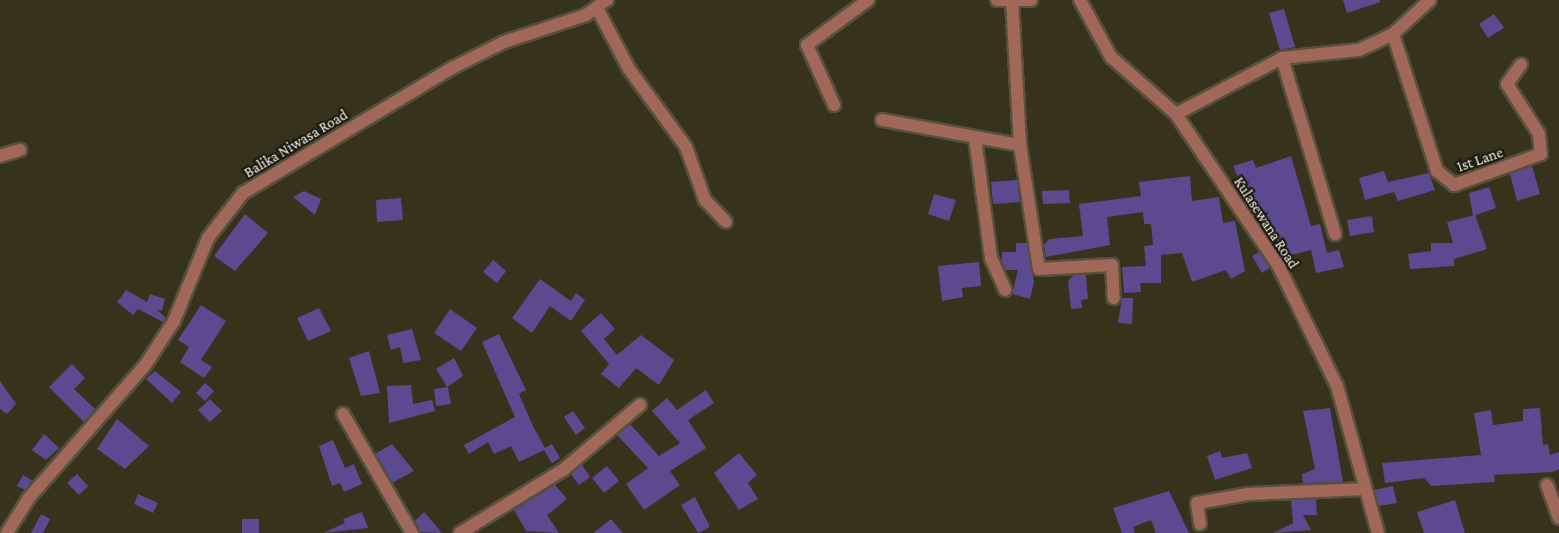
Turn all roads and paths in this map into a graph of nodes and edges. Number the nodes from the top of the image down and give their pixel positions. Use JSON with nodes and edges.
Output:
{"nodes":[{"id":1,"x":607,"y":0,"type":"edge"},
{"id":2,"x":868,"y":0,"type":"edge"},
{"id":3,"x":997,"y":0,"type":"edge"},
{"id":4,"x":1031,"y":0,"type":"edge"},
{"id":5,"x":1080,"y":0,"type":"edge"},
{"id":6,"x":1430,"y":0,"type":"edge"},
{"id":7,"x":1012,"y":1,"type":"edge"},
{"id":8,"x":598,"y":10,"type":"junction"},
{"id":9,"x":1393,"y":34,"type":"junction"},
{"id":10,"x":1282,"y":58,"type":"junction"},
{"id":11,"x":1521,"y":65,"type":"dead end"},
{"id":12,"x":834,"y":105,"type":"dead end"},
{"id":13,"x":1176,"y":114,"type":"junction"},
{"id":14,"x":882,"y":120,"type":"dead end"},
{"id":15,"x":975,"y":138,"type":"junction"},
{"id":16,"x":1020,"y":145,"type":"junction"},
{"id":17,"x":20,"y":150,"type":"dead end"},
{"id":18,"x":0,"y":156,"type":"edge"},
{"id":19,"x":726,"y":222,"type":"dead end"},
{"id":20,"x":1335,"y":234,"type":"dead end"},
{"id":21,"x":1005,"y":290,"type":"dead end"},
{"id":22,"x":1114,"y":298,"type":"dead end"},
{"id":23,"x":640,"y":405,"type":"dead end"},
{"id":24,"x":343,"y":414,"type":"dead end"},
{"id":25,"x":1547,"y":485,"type":"dead end"},
{"id":26,"x":1365,"y":489,"type":"junction"},
{"id":27,"x":1559,"y":518,"type":"edge"},
{"id":28,"x":1200,"y":525,"type":"dead end"},
{"id":29,"x":7,"y":533,"type":"edge"},
{"id":30,"x":412,"y":533,"type":"edge"},
{"id":31,"x":460,"y":533,"type":"edge"},
{"id":32,"x":1378,"y":533,"type":"edge"}],
"edges":[{"from":1,"to":8,"type":"street","name":"Balika Niwasa Road"},
{"from":2,"to":12,"type":"street"},
{"from":3,"to":7,"type":"street"},
{"from":4,"to":7,"type":"street"},
{"from":5,"to":13,"type":"street","name":"Kulasewana Road"},
{"from":6,"to":9,"type":"street"},
{"from":7,"to":16,"type":"street"},
{"from":8,"to":19,"type":"street"},
{"from":8,"to":29,"type":"street","name":"Balika Niwasa Road"},
{"from":9,"to":10,"type":"street"},
{"from":9,"to":11,"type":"street","name":"1st Lane"},
{"from":10,"to":13,"type":"street"},
{"from":10,"to":20,"type":"street"},
{"from":13,"to":26,"type":"street","name":"Kulasewana Road"},
{"from":14,"to":15,"type":"street"},
{"from":15,"to":16,"type":"street"},
{"from":15,"to":21,"type":"street"},
{"from":16,"to":22,"type":"street"},
{"from":17,"to":18,"type":"street"},
{"from":23,"to":31,"type":"street"},
{"from":24,"to":30,"type":"street"},
{"from":25,"to":27,"type":"street"},
{"from":26,"to":28,"type":"street"},
{"from":26,"to":32,"type":"street","name":"Kulasewana Road"}]}
